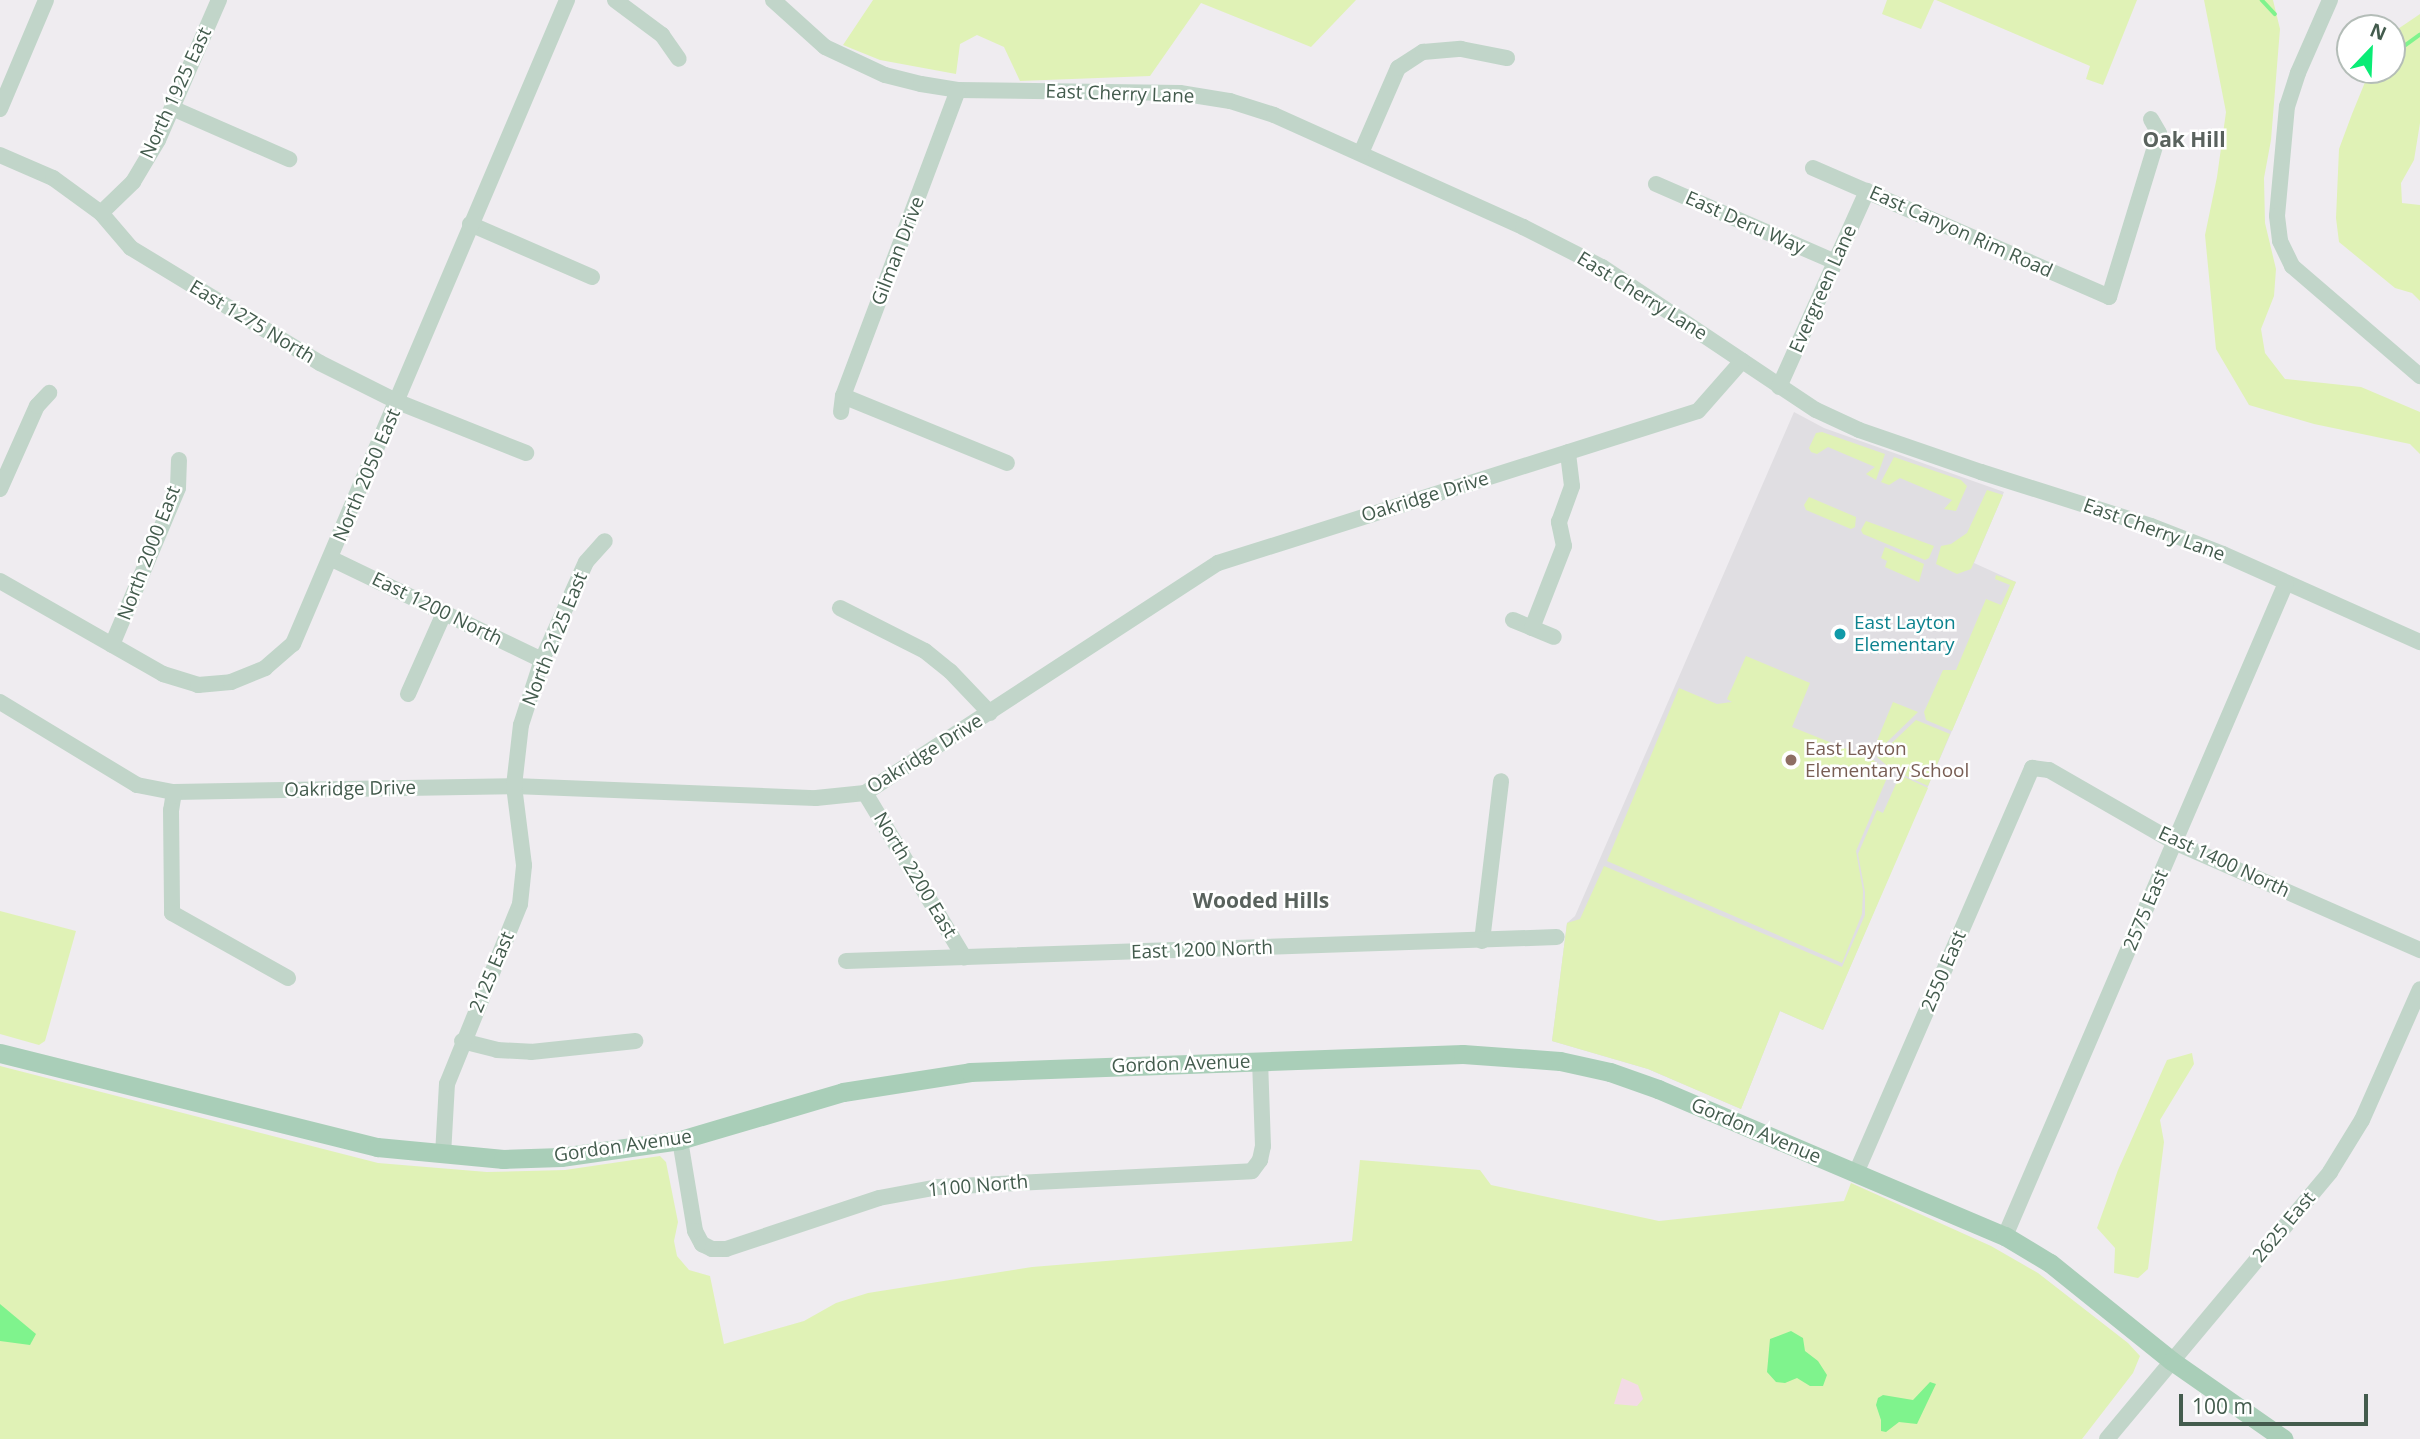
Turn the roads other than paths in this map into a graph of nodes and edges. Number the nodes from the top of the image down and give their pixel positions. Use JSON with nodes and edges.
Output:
{"nodes":[{"id":1,"x":46,"y":0,"type":"edge"},
{"id":2,"x":219,"y":0,"type":"edge"},
{"id":3,"x":567,"y":0,"type":"edge"},
{"id":4,"x":615,"y":0,"type":"edge"},
{"id":5,"x":773,"y":0,"type":"edge"},
{"id":6,"x":2330,"y":0,"type":"edge"},
{"id":7,"x":678,"y":58,"type":"dead end"},
{"id":8,"x":1507,"y":58,"type":"dead end"},
{"id":9,"x":958,"y":90,"type":"junction"},
{"id":10,"x":172,"y":108,"type":"junction"},
{"id":11,"x":0,"y":109,"type":"edge"},
{"id":12,"x":2151,"y":119,"type":"dead end"},
{"id":13,"x":1361,"y":153,"type":"junction"},
{"id":14,"x":0,"y":155,"type":"edge"},
{"id":15,"x":289,"y":159,"type":"dead end"},
{"id":16,"x":1813,"y":168,"type":"dead end"},
{"id":17,"x":1656,"y":184,"type":"dead end"},
{"id":18,"x":1867,"y":191,"type":"junction"},
{"id":19,"x":101,"y":213,"type":"junction"},
{"id":20,"x":470,"y":224,"type":"junction"},
{"id":21,"x":1835,"y":262,"type":"junction"},
{"id":22,"x":592,"y":276,"type":"dead end"},
{"id":23,"x":1742,"y":361,"type":"junction"},
{"id":24,"x":2420,"y":376,"type":"edge"},
{"id":25,"x":1779,"y":387,"type":"junction"},
{"id":26,"x":49,"y":393,"type":"dead end"},
{"id":27,"x":398,"y":402,"type":"junction"},
{"id":28,"x":1568,"y":452,"type":"junction"},
{"id":29,"x":526,"y":453,"type":"dead end"},
{"id":30,"x":179,"y":460,"type":"dead end"},
{"id":31,"x":1007,"y":463,"type":"dead end"},
{"id":32,"x":0,"y":489,"type":"edge"},
{"id":33,"x":605,"y":541,"type":"dead end"},
{"id":34,"x":332,"y":559,"type":"junction"},
{"id":35,"x":0,"y":581,"type":"edge"},
{"id":36,"x":2286,"y":583,"type":"junction"},
{"id":37,"x":840,"y":608,"type":"dead end"},
{"id":38,"x":444,"y":613,"type":"junction"},
{"id":39,"x":1513,"y":620,"type":"dead end"},
{"id":40,"x":1532,"y":628,"type":"junction"},
{"id":41,"x":1554,"y":637,"type":"dead end"},
{"id":42,"x":2420,"y":642,"type":"edge"},
{"id":43,"x":113,"y":645,"type":"junction"},
{"id":44,"x":542,"y":660,"type":"junction"},
{"id":45,"x":408,"y":694,"type":"dead end"},
{"id":46,"x":0,"y":702,"type":"edge"},
{"id":47,"x":990,"y":713,"type":"junction"},
{"id":48,"x":2032,"y":768,"type":"joint"},
{"id":49,"x":1502,"y":781,"type":"dead end"},
{"id":50,"x":514,"y":786,"type":"junction"},
{"id":51,"x":174,"y":792,"type":"junction"},
{"id":52,"x":865,"y":793,"type":"junction"},
{"id":53,"x":2175,"y":842,"type":"junction"},
{"id":54,"x":1557,"y":937,"type":"dead end"},
{"id":55,"x":1482,"y":941,"type":"junction"},
{"id":56,"x":2420,"y":950,"type":"edge"},
{"id":57,"x":964,"y":957,"type":"junction"},
{"id":58,"x":846,"y":961,"type":"dead end"},
{"id":59,"x":288,"y":978,"type":"dead end"},
{"id":60,"x":2420,"y":989,"type":"edge"},
{"id":61,"x":462,"y":1041,"type":"junction"},
{"id":62,"x":635,"y":1041,"type":"dead end"},
{"id":63,"x":0,"y":1053,"type":"edge"},
{"id":64,"x":1260,"y":1061,"type":"junction"},
{"id":65,"x":680,"y":1140,"type":"junction"},
{"id":66,"x":443,"y":1155,"type":"junction"},
{"id":67,"x":1856,"y":1173,"type":"junction"},
{"id":68,"x":2005,"y":1236,"type":"junction"},
{"id":69,"x":2172,"y":1361,"type":"junction"},
{"id":70,"x":2107,"y":1439,"type":"edge"},
{"id":71,"x":2284,"y":1439,"type":"edge"}],
"edges":[{"from":1,"to":11,"type":"street"},
{"from":2,"to":10,"type":"street","name":"North 1925 East"},
{"from":3,"to":20,"type":"street","name":"North 2050 East"},
{"from":4,"to":7,"type":"street"},
{"from":5,"to":9,"type":"street","name":"East Cherry Lane"},
{"from":6,"to":24,"type":"street"},
{"from":8,"to":13,"type":"street"},
{"from":9,"to":13,"type":"street","name":"East Cherry Lane"},
{"from":9,"to":31,"type":"street","name":"Gilman Drive"},
{"from":10,"to":15,"type":"street"},
{"from":10,"to":19,"type":"street","name":"North 1925 East"},
{"from":12,"to":18,"type":"street","name":"East Canyon Rim Road"},
{"from":13,"to":23,"type":"street","name":"East Cherry Lane"},
{"from":14,"to":19,"type":"street","name":"East 1275 North"},
{"from":16,"to":18,"type":"street","name":"East Canyon Rim Road"},
{"from":17,"to":21,"type":"street","name":"East Deru Way"},
{"from":18,"to":21,"type":"street","name":"Evergreen Lane"},
{"from":19,"to":27,"type":"street","name":"East 1275 North"},
{"from":20,"to":22,"type":"street"},
{"from":20,"to":27,"type":"street","name":"North 2050 East"},
{"from":21,"to":25,"type":"street","name":"Evergreen Lane"},
{"from":23,"to":25,"type":"street","name":"East Cherry Lane"},
{"from":23,"to":28,"type":"street","name":"Oakridge Drive"},
{"from":25,"to":36,"type":"street","name":"East Cherry Lane"},
{"from":26,"to":32,"type":"street"},
{"from":27,"to":29,"type":"street","name":"East 1275 North"},
{"from":27,"to":34,"type":"street","name":"North 2050 East"},
{"from":28,"to":40,"type":"street"},
{"from":28,"to":47,"type":"street","name":"Oakridge Drive"},
{"from":30,"to":43,"type":"street","name":"North 2000 East"},
{"from":33,"to":44,"type":"street","name":"North 2125 East"},
{"from":34,"to":38,"type":"street","name":"East 1200 North"},
{"from":34,"to":43,"type":"street","name":"North 2050 East"},
{"from":35,"to":43,"type":"street","name":"North 2050 East"},
{"from":36,"to":42,"type":"street","name":"East Cherry Lane"},
{"from":36,"to":53,"type":"street","name":"2575 East"},
{"from":37,"to":47,"type":"street"},
{"from":38,"to":44,"type":"street","name":"East 1200 North"},
{"from":38,"to":45,"type":"street"},
{"from":39,"to":40,"type":"street"},
{"from":40,"to":41,"type":"street"},
{"from":44,"to":50,"type":"street","name":"North 2125 East"},
{"from":46,"to":51,"type":"street","name":"Oakridge Drive"},
{"from":47,"to":52,"type":"street","name":"Oakridge Drive"},
{"from":48,"to":53,"type":"street","name":"East 1400 North"},
{"from":48,"to":67,"type":"street","name":"2550 East"},
{"from":49,"to":55,"type":"street"},
{"from":50,"to":51,"type":"street","name":"Oakridge Drive"},
{"from":50,"to":52,"type":"street","name":"Oakridge Drive"},
{"from":50,"to":61,"type":"street","name":"2125 East"},
{"from":51,"to":59,"type":"street"},
{"from":52,"to":57,"type":"street","name":"North 2200 East"},
{"from":53,"to":56,"type":"street","name":"East 1400 North"},
{"from":53,"to":68,"type":"street","name":"2575 East"},
{"from":54,"to":55,"type":"street","name":"East 1200 North"},
{"from":55,"to":57,"type":"street","name":"East 1200 North"},
{"from":57,"to":58,"type":"street","name":"East 1200 North"},
{"from":60,"to":69,"type":"street","name":"2625 East"},
{"from":61,"to":62,"type":"street"},
{"from":61,"to":66,"type":"street","name":"2125 East"},
{"from":63,"to":66,"type":"main road","name":"Gordon Avenue"},
{"from":64,"to":65,"type":"main road","name":"Gordon Avenue"},
{"from":64,"to":65,"type":"street","name":"1100 North"},
{"from":64,"to":67,"type":"main road","name":"Gordon Avenue"},
{"from":65,"to":66,"type":"main road","name":"Gordon Avenue"},
{"from":67,"to":68,"type":"main road","name":"Gordon Avenue"},
{"from":68,"to":69,"type":"main road","name":"Gordon Avenue"},
{"from":69,"to":70,"type":"street","name":"2625 East"},
{"from":69,"to":71,"type":"main road","name":"Gordon Avenue"}]}
